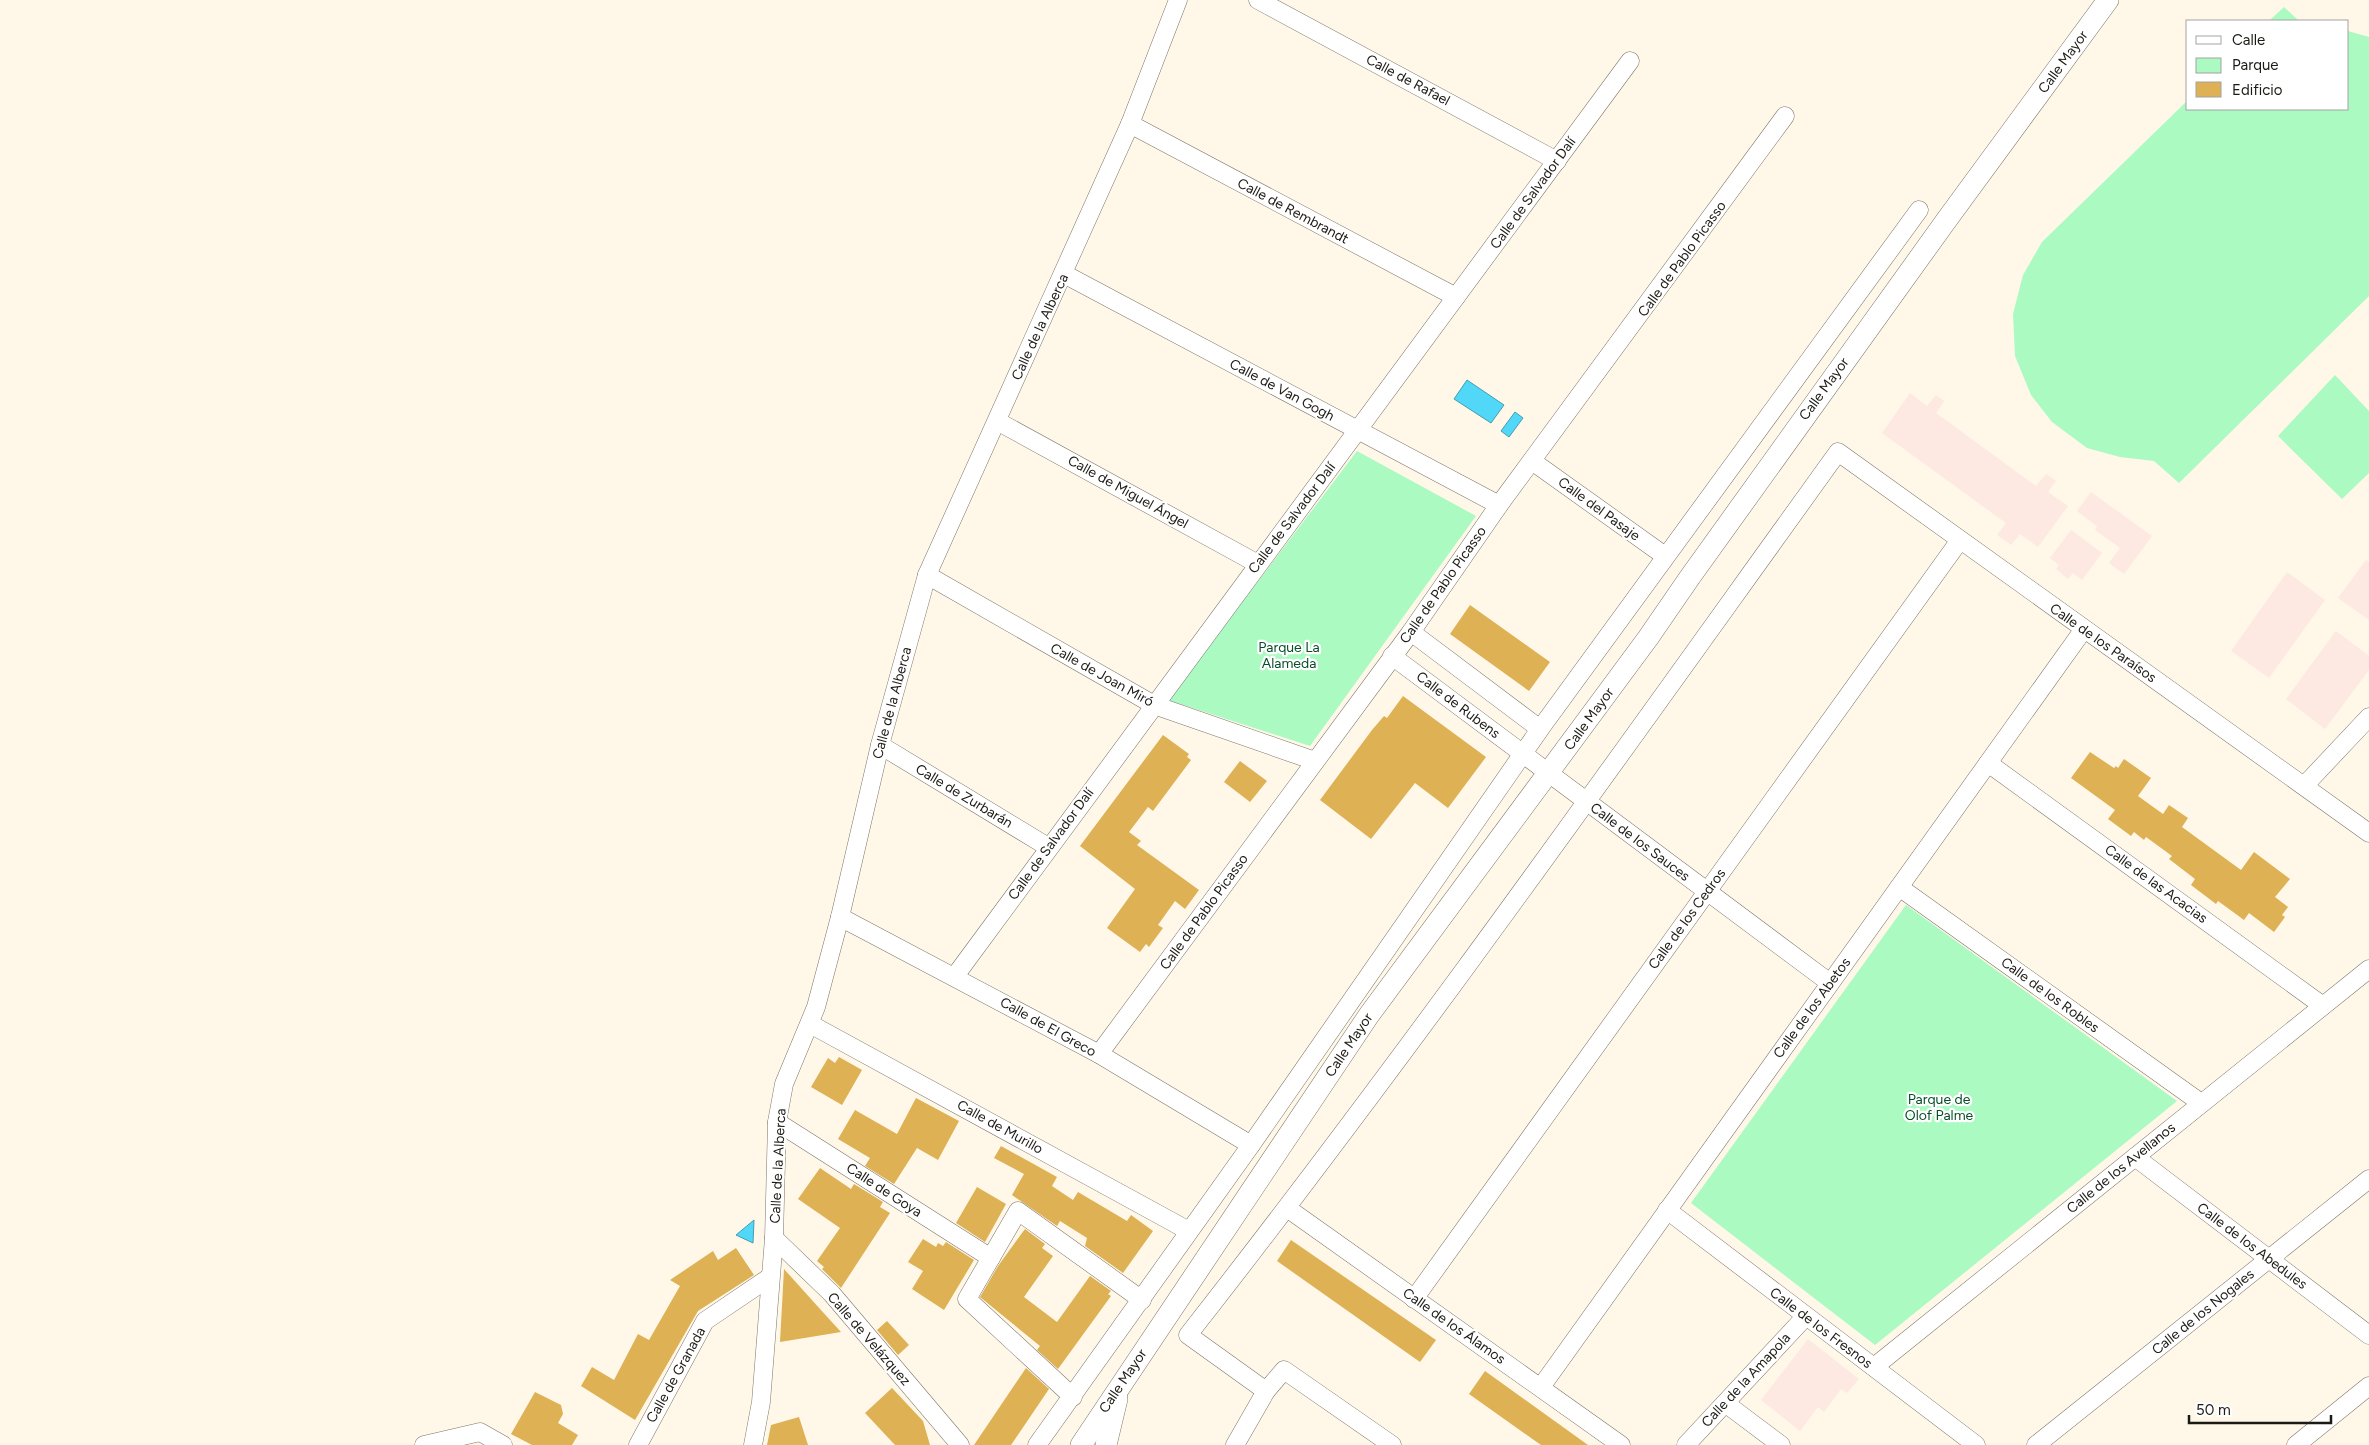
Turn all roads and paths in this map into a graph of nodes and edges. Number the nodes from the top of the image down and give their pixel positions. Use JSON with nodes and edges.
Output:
{"nodes":[{"id":1,"x":1178,"y":0,"type":"edge"},
{"id":2,"x":1258,"y":0,"type":"edge"},
{"id":3,"x":2108,"y":0,"type":"edge"},
{"id":4,"x":1630,"y":61,"type":"dead end"},
{"id":5,"x":1785,"y":116,"type":"dead end"},
{"id":6,"x":1130,"y":124,"type":"junction"},
{"id":7,"x":1557,"y":161,"type":"junction"},
{"id":8,"x":1919,"y":210,"type":"dead end"},
{"id":9,"x":1064,"y":274,"type":"junction"},
{"id":10,"x":1456,"y":297,"type":"junction"},
{"id":11,"x":997,"y":421,"type":"junction"},
{"id":12,"x":1357,"y":430,"type":"junction"},
{"id":13,"x":1532,"y":461,"type":"junction"},
{"id":14,"x":1499,"y":505,"type":"junction"},
{"id":15,"x":1960,"y":540,"type":"junction"},
{"id":16,"x":1665,"y":556,"type":"junction"},
{"id":17,"x":1258,"y":564,"type":"junction"},
{"id":18,"x":927,"y":575,"type":"junction"},
{"id":19,"x":2084,"y":629,"type":"junction"},
{"id":20,"x":1411,"y":632,"type":"junction"},
{"id":21,"x":1392,"y":656,"type":"junction"},
{"id":22,"x":1154,"y":705,"type":"junction"},
{"id":23,"x":2369,"y":716,"type":"edge"},
{"id":24,"x":1540,"y":729,"type":"junction"},
{"id":25,"x":880,"y":745,"type":"junction"},
{"id":26,"x":1523,"y":754,"type":"junction"},
{"id":27,"x":1315,"y":761,"type":"junction"},
{"id":28,"x":1988,"y":762,"type":"junction"},
{"id":29,"x":1549,"y":774,"type":"junction"},
{"id":30,"x":2304,"y":786,"type":"junction"},
{"id":31,"x":1586,"y":802,"type":"junction"},
{"id":32,"x":2369,"y":833,"type":"edge"},
{"id":33,"x":1048,"y":847,"type":"junction"},
{"id":34,"x":1899,"y":887,"type":"junction"},
{"id":35,"x":1707,"y":892,"type":"junction"},
{"id":36,"x":840,"y":917,"type":"junction"},
{"id":37,"x":2369,"y":969,"type":"edge"},
{"id":38,"x":955,"y":976,"type":"junction"},
{"id":39,"x":1830,"y":983,"type":"junction"},
{"id":40,"x":2323,"y":1006,"type":"junction"},
{"id":41,"x":810,"y":1024,"type":"junction"},
{"id":42,"x":1099,"y":1054,"type":"junction"},
{"id":43,"x":2201,"y":1103,"type":"junction"},
{"id":44,"x":777,"y":1122,"type":"junction"},
{"id":45,"x":1251,"y":1144,"type":"junction"},
{"id":46,"x":2135,"y":1157,"type":"junction"},
{"id":47,"x":2369,"y":1179,"type":"edge"},
{"id":48,"x":1287,"y":1208,"type":"junction"},
{"id":49,"x":1667,"y":1210,"type":"junction"},
{"id":50,"x":1189,"y":1231,"type":"junction"},
{"id":51,"x":774,"y":1238,"type":"junction"},
{"id":52,"x":991,"y":1258,"type":"junction"},
{"id":53,"x":2270,"y":1259,"type":"junction"},
{"id":54,"x":770,"y":1277,"type":"junction"},
{"id":55,"x":1414,"y":1299,"type":"junction"},
{"id":56,"x":1142,"y":1300,"type":"junction"},
{"id":57,"x":1806,"y":1316,"type":"junction"},
{"id":58,"x":2369,"y":1335,"type":"edge"},
{"id":59,"x":1874,"y":1367,"type":"junction"},
{"id":60,"x":1121,"y":1383,"type":"junction"},
{"id":61,"x":2369,"y":1386,"type":"edge"},
{"id":62,"x":1541,"y":1387,"type":"junction"},
{"id":63,"x":1266,"y":1392,"type":"junction"},
{"id":64,"x":1073,"y":1397,"type":"junction"},
{"id":65,"x":1725,"y":1403,"type":"junction"},
{"id":66,"x":424,"y":1445,"type":"edge"},
{"id":67,"x":503,"y":1445,"type":"edge"},
{"id":68,"x":638,"y":1445,"type":"edge"},
{"id":69,"x":753,"y":1445,"type":"edge"},
{"id":70,"x":960,"y":1445,"type":"edge"},
{"id":71,"x":1037,"y":1445,"type":"edge"},
{"id":72,"x":1081,"y":1445,"type":"edge"},
{"id":73,"x":1106,"y":1445,"type":"edge"},
{"id":74,"x":1235,"y":1445,"type":"edge"},
{"id":75,"x":1392,"y":1445,"type":"edge"},
{"id":76,"x":1621,"y":1445,"type":"edge"},
{"id":77,"x":1686,"y":1445,"type":"edge"},
{"id":78,"x":1781,"y":1445,"type":"edge"},
{"id":79,"x":1976,"y":1445,"type":"edge"},
{"id":80,"x":2036,"y":1445,"type":"edge"},
{"id":81,"x":2296,"y":1445,"type":"edge"}],
"edges":[{"from":1,"to":6,"type":"street","name":"Calle de la Alberca"},
{"from":2,"to":7,"type":"street","name":"Calle de Rafael"},
{"from":3,"to":29,"type":"street","name":"Calle Mayor"},
{"from":4,"to":7,"type":"street","name":"Calle de Salvador Dalí"},
{"from":5,"to":13,"type":"street","name":"Calle de Pablo Picasso"},
{"from":6,"to":9,"type":"street","name":"Calle de la Alberca"},
{"from":6,"to":10,"type":"street","name":"Calle de Rembrandt"},
{"from":7,"to":10,"type":"street","name":"Calle de Salvador Dalí"},
{"from":8,"to":16,"type":"street","name":"Calle Mayor"},
{"from":9,"to":11,"type":"street","name":"Calle de la Alberca"},
{"from":9,"to":12,"type":"street","name":"Calle de Van Gogh"},
{"from":10,"to":12,"type":"street","name":"Calle de Salvador Dalí"},
{"from":11,"to":17,"type":"street","name":"Calle de Miguel Ángel"},
{"from":11,"to":18,"type":"street","name":"Calle de la Alberca"},
{"from":12,"to":14,"type":"street","name":"Calle de Van Gogh"},
{"from":12,"to":17,"type":"street","name":"Calle de Salvador Dalí"},
{"from":13,"to":14,"type":"street","name":"Calle de Pablo Picasso"},
{"from":13,"to":16,"type":"street","name":"Calle del Pasaje"},
{"from":14,"to":20,"type":"street","name":"Calle de Pablo Picasso"},
{"from":15,"to":19,"type":"street","name":"Calle de los Paraísos"},
{"from":15,"to":31,"type":"street","name":"Calle de los Paraísos"},
{"from":15,"to":35,"type":"street","name":"Calle de los Cedros"},
{"from":16,"to":24,"type":"street","name":"Calle Mayor"},
{"from":17,"to":22,"type":"street","name":"Calle de Salvador Dalí"},
{"from":18,"to":22,"type":"street","name":"Calle de Joan Miró"},
{"from":18,"to":25,"type":"street","name":"Calle de la Alberca"},
{"from":19,"to":28,"type":"street","name":"Calle de los Abetos"},
{"from":19,"to":30,"type":"street","name":"Calle de los Paraísos"},
{"from":20,"to":21,"type":"street","name":"Calle de Pablo Picasso"},
{"from":20,"to":24,"type":"street"},
{"from":21,"to":26,"type":"street","name":"Calle de Rubens"},
{"from":21,"to":27,"type":"street","name":"Calle de Pablo Picasso"},
{"from":22,"to":27,"type":"street","name":"Calle de Joan Miró"},
{"from":22,"to":33,"type":"street","name":"Calle de Salvador Dalí"},
{"from":23,"to":30,"type":"street"},
{"from":24,"to":26,"type":"street","name":"Calle Mayor"},
{"from":25,"to":33,"type":"street","name":"Calle de Zurbarán"},
{"from":25,"to":36,"type":"street","name":"Calle de la Alberca"},
{"from":26,"to":29,"type":"street","name":"Calle de los Sauces"},
{"from":26,"to":45,"type":"street","name":"Calle Mayor"},
{"from":27,"to":42,"type":"street","name":"Calle de Pablo Picasso"},
{"from":28,"to":34,"type":"street","name":"Calle de los Abetos"},
{"from":28,"to":40,"type":"street","name":"Calle de las Acacias"},
{"from":29,"to":31,"type":"street","name":"Calle de los Sauces"},
{"from":29,"to":60,"type":"street","name":"Calle Mayor"},
{"from":30,"to":32,"type":"street","name":"Calle de los Paraísos"},
{"from":31,"to":35,"type":"street","name":"Calle de los Sauces"},
{"from":31,"to":48,"type":"street"},
{"from":33,"to":38,"type":"street","name":"Calle de Salvador Dalí"},
{"from":34,"to":39,"type":"street","name":"Calle de los Abetos"},
{"from":34,"to":43,"type":"street","name":"Calle de los Robles"},
{"from":35,"to":39,"type":"street","name":"Calle de los Sauces"},
{"from":35,"to":55,"type":"street","name":"Calle de los Cedros"},
{"from":36,"to":38,"type":"street","name":"Calle de El Greco"},
{"from":36,"to":41,"type":"street","name":"Calle de la Alberca"},
{"from":37,"to":40,"type":"street","name":"Calle de los Avellanos"},
{"from":38,"to":42,"type":"street","name":"Calle de El Greco"},
{"from":39,"to":49,"type":"street","name":"Calle de los Abetos"},
{"from":40,"to":43,"type":"street","name":"Calle de los Avellanos"},
{"from":41,"to":44,"type":"street","name":"Calle de la Alberca"},
{"from":41,"to":50,"type":"street","name":"Calle de Murillo"},
{"from":42,"to":45,"type":"street","name":"Calle de El Greco"},
{"from":43,"to":46,"type":"street","name":"Calle de los Avellanos"},
{"from":44,"to":51,"type":"street","name":"Calle de la Alberca"},
{"from":44,"to":52,"type":"street","name":"Calle de Goya"},
{"from":45,"to":50,"type":"street","name":"Calle Mayor"},
{"from":46,"to":53,"type":"street","name":"Calle de los Abedules"},
{"from":46,"to":59,"type":"street","name":"Calle de los Avellanos"},
{"from":47,"to":53,"type":"street","name":"Calle de los Nogales"},
{"from":48,"to":55,"type":"street","name":"Calle de los Álamos"},
{"from":48,"to":63,"type":"street"},
{"from":49,"to":57,"type":"street","name":"Calle de los Fresnos"},
{"from":49,"to":62,"type":"street","name":"Calle de los Abetos"},
{"from":50,"to":56,"type":"street","name":"Calle Mayor"},
{"from":51,"to":54,"type":"street","name":"Calle de la Alberca"},
{"from":51,"to":70,"type":"street","name":"Calle de Velázquez"},
{"from":52,"to":56,"type":"street"},
{"from":52,"to":64,"type":"street"},
{"from":53,"to":58,"type":"street","name":"Calle de los Abedules"},
{"from":53,"to":80,"type":"street","name":"Calle de los Nogales"},
{"from":54,"to":68,"type":"street","name":"Calle de Granada"},
{"from":54,"to":69,"type":"street","name":"Calle de la Alberca"},
{"from":55,"to":62,"type":"street","name":"Calle de los Álamos"},
{"from":56,"to":64,"type":"street","name":"Calle Mayor"},
{"from":57,"to":59,"type":"street","name":"Calle de los Fresnos"},
{"from":57,"to":65,"type":"street","name":"Calle de la Amapola"},
{"from":59,"to":79,"type":"street","name":"Calle de los Fresnos"},
{"from":60,"to":72,"type":"street","name":"Calle Mayor"},
{"from":60,"to":73,"type":"street"},
{"from":61,"to":81,"type":"street"},
{"from":62,"to":76,"type":"street","name":"Calle de los Álamos"},
{"from":63,"to":74,"type":"street"},
{"from":63,"to":75,"type":"street"},
{"from":64,"to":71,"type":"street","name":"Calle Mayor"},
{"from":65,"to":77,"type":"street","name":"Calle de la Amapola"},
{"from":65,"to":78,"type":"street"},
{"from":66,"to":67,"type":"street"}]}
